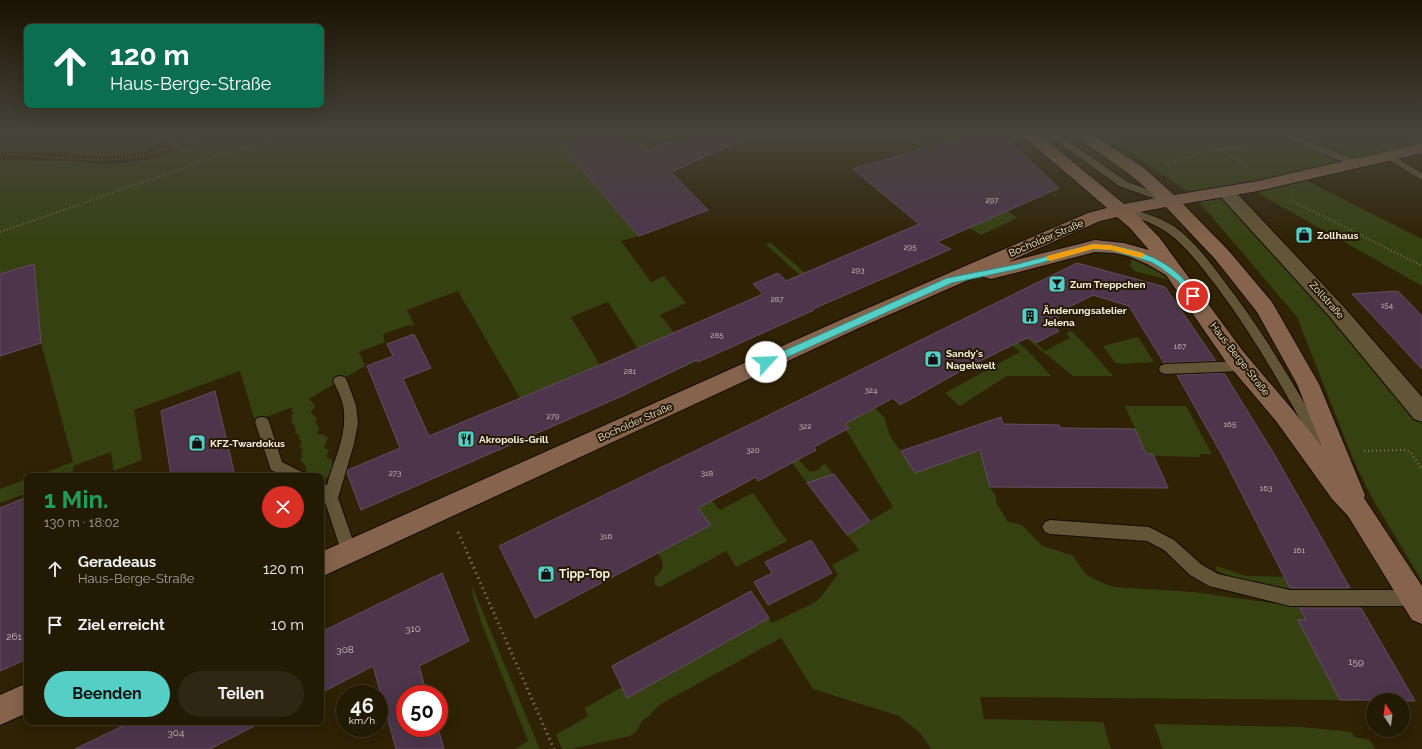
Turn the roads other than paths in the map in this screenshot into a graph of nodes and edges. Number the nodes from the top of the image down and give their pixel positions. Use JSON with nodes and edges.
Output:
{"nodes":[{"id":1,"x":1075,"y":170,"type":"edge"},
{"id":2,"x":1104,"y":170,"type":"edge"},
{"id":3,"x":1135,"y":170,"type":"edge"},
{"id":4,"x":1330,"y":170,"type":"edge"},
{"id":5,"x":1410,"y":170,"type":"edge"},
{"id":6,"x":1422,"y":178,"type":"edge"},
{"id":7,"x":1226,"y":192,"type":"junction"},
{"id":8,"x":1171,"y":202,"type":"junction"},
{"id":9,"x":1121,"y":210,"type":"junction"},
{"id":10,"x":950,"y":280,"type":"junction"},
{"id":11,"x":1180,"y":280,"type":"junction"},
{"id":12,"x":1243,"y":366,"type":"junction"},
{"id":13,"x":1165,"y":369,"type":"dead end"},
{"id":14,"x":340,"y":381,"type":"dead end"},
{"id":15,"x":1422,"y":413,"type":"edge"},
{"id":16,"x":262,"y":422,"type":"dead end"},
{"id":17,"x":291,"y":473,"type":"edge"},
{"id":18,"x":326,"y":493,"type":"edge"},
{"id":19,"x":1357,"y":508,"type":"junction"},
{"id":20,"x":1050,"y":527,"type":"dead end"},
{"id":21,"x":349,"y":552,"type":"junction"},
{"id":22,"x":324,"y":564,"type":"edge"},
{"id":23,"x":1418,"y":604,"type":"edge"},
{"id":24,"x":24,"y":699,"type":"edge"},
{"id":25,"x":0,"y":710,"type":"edge"}],
"edges":[{"from":1,"to":9,"type":"main road","name":"Haus-Berge-Straße"},
{"from":2,"to":8,"type":"lane"},
{"from":3,"to":8,"type":"main road","name":"Haus-Berge-Straße"},
{"from":4,"to":7,"type":"main road","name":"Bocholder Straße"},
{"from":5,"to":6,"type":"lane"},
{"from":7,"to":8,"type":"main road","name":"Bocholder Straße"},
{"from":7,"to":15,"type":"street","name":"Zollstraße"},
{"from":8,"to":9,"type":"main road","name":"Bocholder Straße"},
{"from":8,"to":19,"type":"main road","name":"Haus-Berge-Straße"},
{"from":9,"to":10,"type":"main road","name":"Bocholder Straße"},
{"from":9,"to":11,"type":"main road","name":"Haus-Berge-Straße"},
{"from":9,"to":19,"type":"lane"},
{"from":10,"to":11,"type":"main road","name":"Bocholder Straße"},
{"from":10,"to":21,"type":"main road","name":"Bocholder Straße"},
{"from":11,"to":12,"type":"main road","name":"Haus-Berge-Straße"},
{"from":12,"to":13,"type":"lane"},
{"from":12,"to":19,"type":"main road","name":"Haus-Berge-Straße"},
{"from":14,"to":18,"type":"lane"},
{"from":16,"to":17,"type":"lane"},
{"from":18,"to":21,"type":"lane"},
{"from":19,"to":23,"type":"main road","name":"Haus-Berge-Straße"},
{"from":20,"to":23,"type":"lane"},
{"from":21,"to":22,"type":"main road","name":"Bocholder Straße"},
{"from":24,"to":25,"type":"main road"}]}
